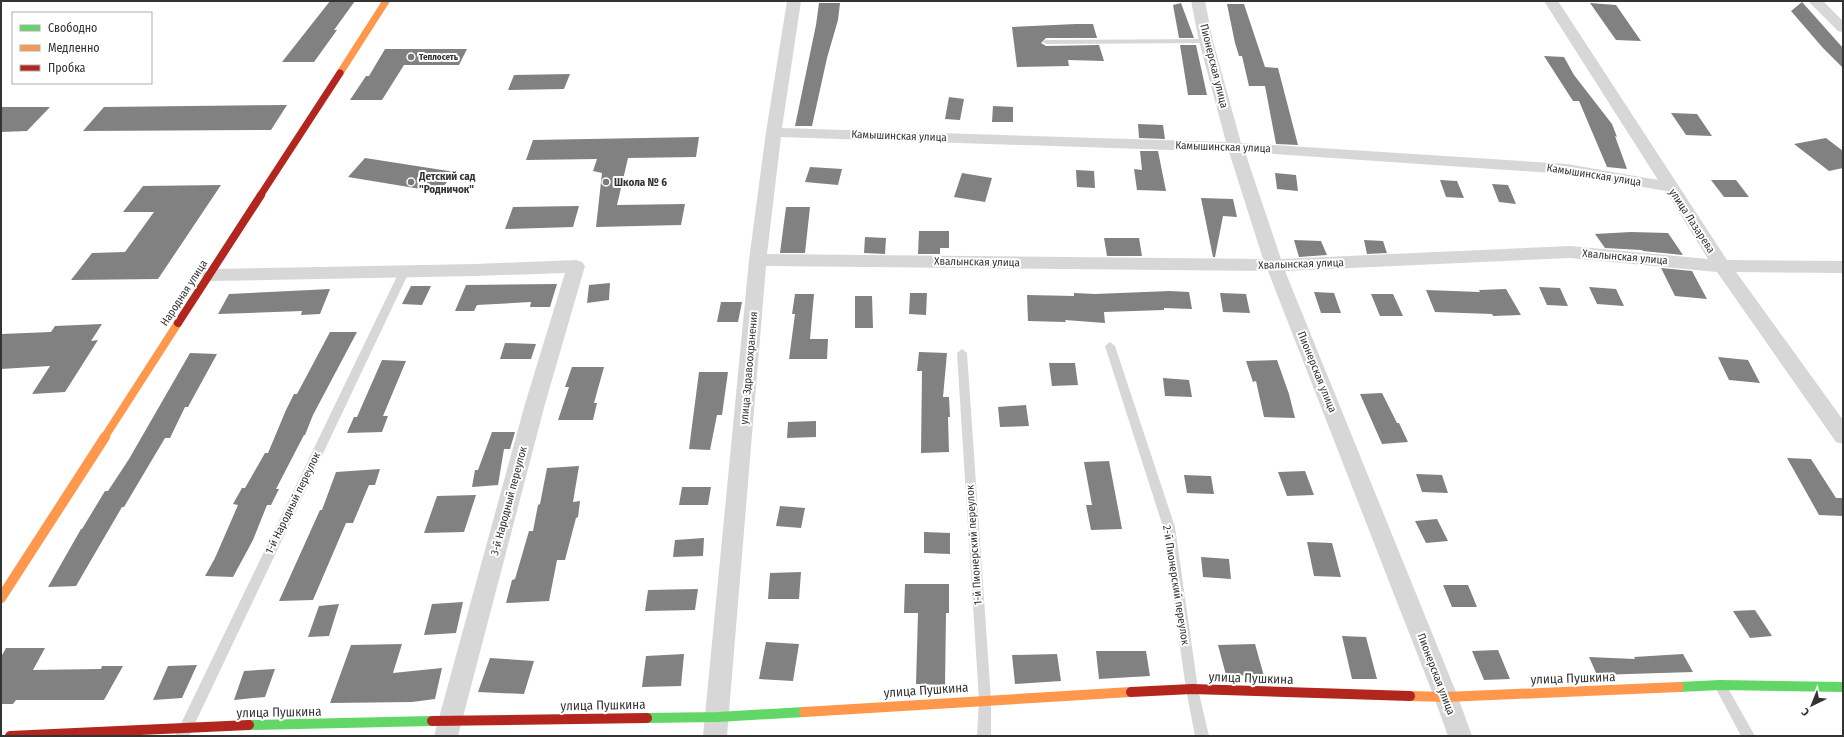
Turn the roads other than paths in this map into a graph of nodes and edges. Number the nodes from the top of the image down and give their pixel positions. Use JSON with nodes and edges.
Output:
{"nodes":[{"id":1,"x":386,"y":1,"type":"edge"},
{"id":2,"x":794,"y":1,"type":"edge"},
{"id":3,"x":1198,"y":1,"type":"edge"},
{"id":4,"x":1551,"y":1,"type":"edge"},
{"id":5,"x":1815,"y":1,"type":"edge"},
{"id":6,"x":1843,"y":28,"type":"edge"},
{"id":7,"x":1206,"y":41,"type":"junction"},
{"id":8,"x":1046,"y":42,"type":"dead end"},
{"id":9,"x":774,"y":132,"type":"junction"},
{"id":10,"x":1235,"y":147,"type":"junction"},
{"id":11,"x":1670,"y":188,"type":"junction"},
{"id":12,"x":758,"y":260,"type":"junction"},
{"id":13,"x":1274,"y":266,"type":"junction"},
{"id":14,"x":1722,"y":266,"type":"junction"},
{"id":15,"x":1843,"y":267,"type":"edge"},
{"id":16,"x":405,"y":270,"type":"junction"},
{"id":17,"x":210,"y":274,"type":"junction"},
{"id":18,"x":1110,"y":346,"type":"dead end"},
{"id":19,"x":962,"y":353,"type":"dead end"},
{"id":20,"x":1843,"y":436,"type":"edge"},
{"id":21,"x":1,"y":598,"type":"edge"},
{"id":22,"x":1720,"y":685,"type":"junction"},
{"id":23,"x":1843,"y":687,"type":"edge"},
{"id":24,"x":1192,"y":689,"type":"junction"},
{"id":25,"x":1446,"y":697,"type":"junction"},
{"id":26,"x":984,"y":700,"type":"junction"},
{"id":27,"x":718,"y":717,"type":"junction"},
{"id":28,"x":448,"y":728,"type":"edge"},
{"id":29,"x":183,"y":732,"type":"edge"},
{"id":30,"x":10,"y":736,"type":"edge"},
{"id":31,"x":715,"y":736,"type":"edge"},
{"id":32,"x":984,"y":736,"type":"edge"},
{"id":33,"x":1202,"y":736,"type":"edge"},
{"id":34,"x":1460,"y":736,"type":"edge"},
{"id":35,"x":1748,"y":736,"type":"edge"}],
"edges":[{"from":1,"to":17,"type":"street","name":"Народная улица"},
{"from":2,"to":9,"type":"street","name":"улица Здравоохранения"},
{"from":3,"to":7,"type":"street","name":"Пионерская улица"},
{"from":4,"to":11,"type":"street","name":"улица Лазарева"},
{"from":5,"to":6,"type":"street"},
{"from":7,"to":8,"type":"lane"},
{"from":7,"to":10,"type":"street","name":"Пионерская улица"},
{"from":9,"to":10,"type":"street","name":"Камышинская улица"},
{"from":9,"to":12,"type":"street","name":"улица Здравоохранения"},
{"from":10,"to":11,"type":"street","name":"Камышинская улица"},
{"from":10,"to":13,"type":"street","name":"Пионерская улица"},
{"from":11,"to":14,"type":"street","name":"улица Лазарева"},
{"from":12,"to":13,"type":"street","name":"Хвалынская улица"},
{"from":12,"to":27,"type":"street","name":"улица Здравоохранения"},
{"from":13,"to":14,"type":"street","name":"Хвалынская улица"},
{"from":13,"to":25,"type":"street","name":"Пионерская улица"},
{"from":14,"to":15,"type":"street","name":"Хвалынская улица"},
{"from":14,"to":20,"type":"street","name":"улица Лазарева"},
{"from":16,"to":17,"type":"street"},
{"from":16,"to":28,"type":"street","name":"3-й Народный переулок"},
{"from":16,"to":29,"type":"lane","name":"1-й Народный переулок"},
{"from":17,"to":21,"type":"street","name":"Народная улица"},
{"from":18,"to":24,"type":"lane","name":"2-й Пионерский переулок"},
{"from":19,"to":26,"type":"lane","name":"1-й Пионерский переулок"},
{"from":22,"to":23,"type":"street","name":"улица Пушкина"},
{"from":22,"to":25,"type":"street","name":"улица Пушкина"},
{"from":22,"to":35,"type":"lane"},
{"from":24,"to":25,"type":"street","name":"улица Пушкина"},
{"from":24,"to":26,"type":"street","name":"улица Пушкина"},
{"from":24,"to":33,"type":"lane","name":"2-й Пионерский переулок"},
{"from":25,"to":34,"type":"street","name":"Пионерская улица"},
{"from":26,"to":27,"type":"street","name":"улица Пушкина"},
{"from":26,"to":32,"type":"lane","name":"1-й Пионерский переулок"},
{"from":27,"to":28,"type":"street","name":"улица Пушкина"},
{"from":27,"to":31,"type":"street","name":"улица Здравоохранения"},
{"from":28,"to":29,"type":"street","name":"улица Пушкина"},
{"from":29,"to":30,"type":"street","name":"улица Пушкина"}]}
